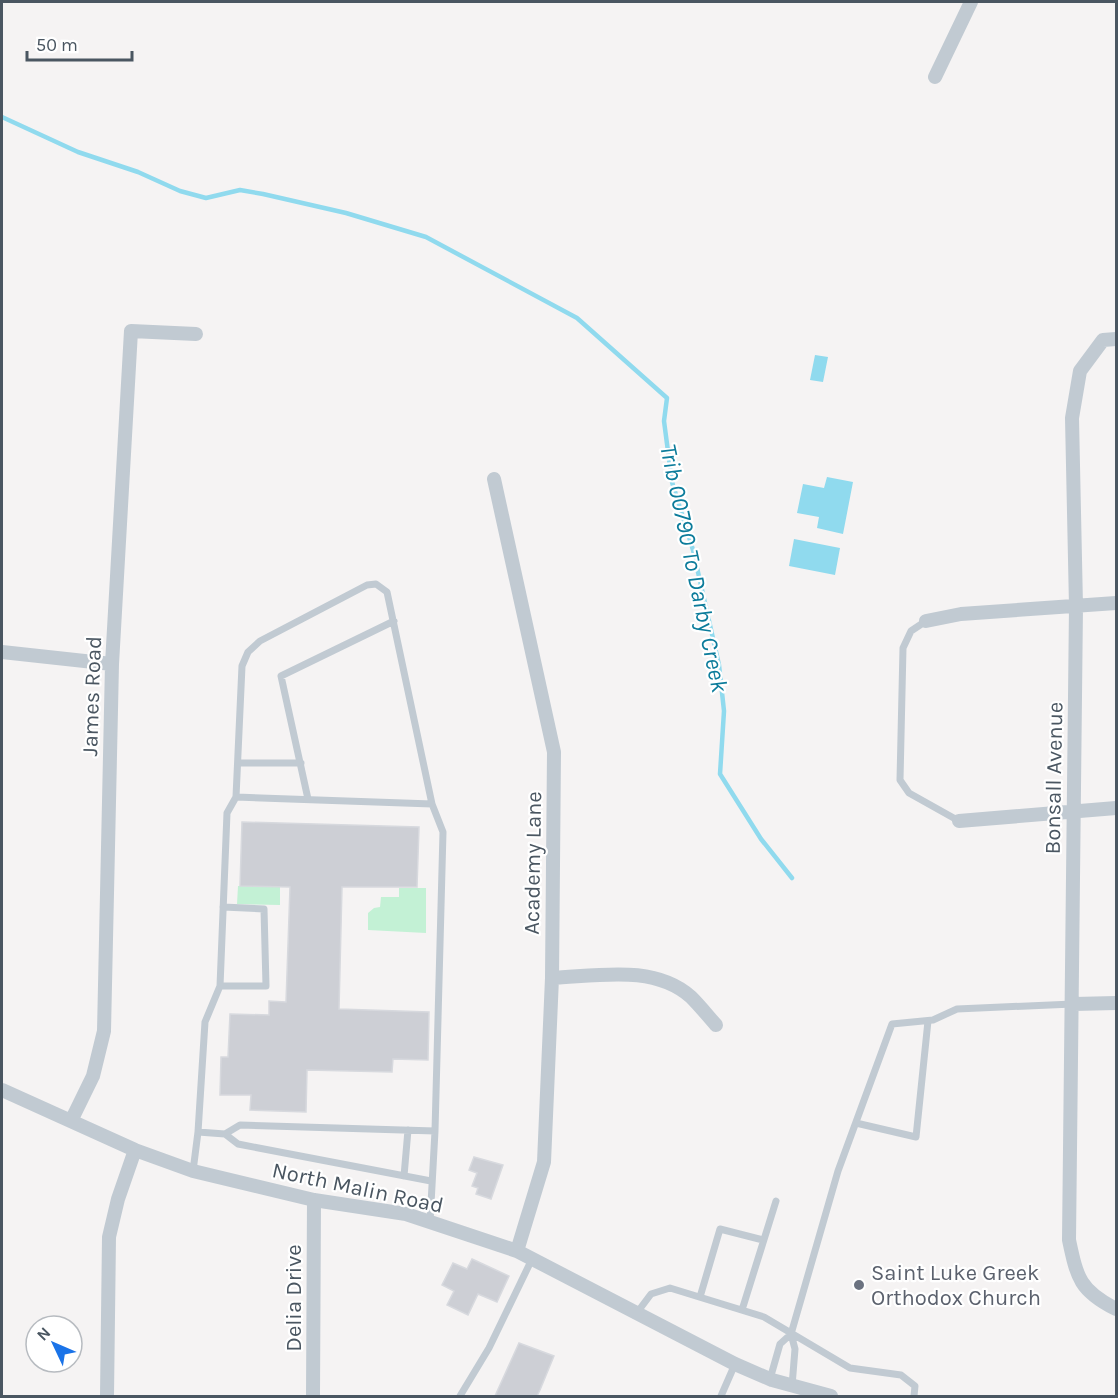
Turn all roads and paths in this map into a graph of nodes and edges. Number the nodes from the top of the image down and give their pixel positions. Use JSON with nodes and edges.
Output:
{"nodes":[{"id":1,"x":971,"y":2,"type":"edge"},
{"id":2,"x":935,"y":77,"type":"dead end"},
{"id":3,"x":196,"y":334,"type":"dead end"},
{"id":4,"x":1116,"y":339,"type":"edge"},
{"id":5,"x":494,"y":479,"type":"dead end"},
{"id":6,"x":1116,"y":603,"type":"edge"},
{"id":7,"x":1076,"y":606,"type":"junction"},
{"id":8,"x":394,"y":621,"type":"junction"},
{"id":9,"x":926,"y":621,"type":"joint"},
{"id":10,"x":2,"y":652,"type":"edge"},
{"id":11,"x":112,"y":664,"type":"junction"},
{"id":12,"x":238,"y":763,"type":"junction"},
{"id":13,"x":300,"y":763,"type":"junction"},
{"id":14,"x":236,"y":797,"type":"junction"},
{"id":15,"x":308,"y":799,"type":"junction"},
{"id":16,"x":432,"y":804,"type":"junction"},
{"id":17,"x":1116,"y":808,"type":"edge"},
{"id":18,"x":1072,"y":811,"type":"junction"},
{"id":19,"x":959,"y":821,"type":"joint"},
{"id":20,"x":224,"y":907,"type":"junction"},
{"id":21,"x":552,"y":978,"type":"junction"},
{"id":22,"x":220,"y":986,"type":"junction"},
{"id":23,"x":1116,"y":1003,"type":"edge"},
{"id":24,"x":1074,"y":1004,"type":"junction"},
{"id":25,"x":928,"y":1020,"type":"junction"},
{"id":26,"x":716,"y":1025,"type":"dead end"},
{"id":27,"x":2,"y":1090,"type":"edge"},
{"id":28,"x":71,"y":1121,"type":"junction"},
{"id":29,"x":856,"y":1123,"type":"junction"},
{"id":30,"x":408,"y":1130,"type":"junction"},
{"id":31,"x":435,"y":1131,"type":"junction"},
{"id":32,"x":198,"y":1132,"type":"junction"},
{"id":33,"x":225,"y":1134,"type":"junction"},
{"id":34,"x":135,"y":1150,"type":"junction"},
{"id":35,"x":193,"y":1171,"type":"junction"},
{"id":36,"x":404,"y":1176,"type":"junction"},
{"id":37,"x":431,"y":1181,"type":"junction"},
{"id":38,"x":314,"y":1200,"type":"junction"},
{"id":39,"x":776,"y":1201,"type":"dead end"},
{"id":40,"x":430,"y":1222,"type":"junction"},
{"id":41,"x":763,"y":1240,"type":"junction"},
{"id":42,"x":517,"y":1251,"type":"junction"},
{"id":43,"x":532,"y":1259,"type":"junction"},
{"id":44,"x":700,"y":1297,"type":"junction"},
{"id":45,"x":1116,"y":1309,"type":"edge"},
{"id":46,"x":742,"y":1310,"type":"junction"},
{"id":47,"x":636,"y":1314,"type":"junction"},
{"id":48,"x":790,"y":1334,"type":"junction"},
{"id":49,"x":735,"y":1364,"type":"junction"},
{"id":50,"x":770,"y":1379,"type":"junction"},
{"id":51,"x":792,"y":1386,"type":"junction"},
{"id":52,"x":107,"y":1396,"type":"edge"},
{"id":53,"x":313,"y":1396,"type":"edge"},
{"id":54,"x":460,"y":1396,"type":"edge"},
{"id":55,"x":721,"y":1396,"type":"edge"},
{"id":56,"x":831,"y":1396,"type":"edge"},
{"id":57,"x":914,"y":1396,"type":"edge"}],
"edges":[{"from":1,"to":2,"type":"street"},
{"from":3,"to":11,"type":"street","name":"James Road"},
{"from":4,"to":7,"type":"street","name":"Bonsall Avenue"},
{"from":5,"to":21,"type":"street","name":"Academy Lane"},
{"from":6,"to":7,"type":"street"},
{"from":7,"to":9,"type":"street"},
{"from":7,"to":18,"type":"street","name":"Bonsall Avenue"},
{"from":8,"to":12,"type":"lane"},
{"from":8,"to":13,"type":"lane"},
{"from":8,"to":16,"type":"lane"},
{"from":9,"to":19,"type":"lane"},
{"from":10,"to":11,"type":"street"},
{"from":11,"to":28,"type":"street","name":"James Road"},
{"from":12,"to":13,"type":"lane"},
{"from":12,"to":14,"type":"lane"},
{"from":13,"to":15,"type":"lane"},
{"from":14,"to":15,"type":"lane"},
{"from":14,"to":20,"type":"lane"},
{"from":15,"to":16,"type":"lane"},
{"from":16,"to":31,"type":"lane"},
{"from":17,"to":18,"type":"street"},
{"from":18,"to":19,"type":"street"},
{"from":18,"to":24,"type":"street","name":"Bonsall Avenue"},
{"from":20,"to":22,"type":"lane"},
{"from":20,"to":22,"type":"lane"},
{"from":21,"to":26,"type":"street"},
{"from":21,"to":42,"type":"street","name":"Academy Lane"},
{"from":22,"to":32,"type":"lane"},
{"from":23,"to":24,"type":"street"},
{"from":24,"to":25,"type":"lane"},
{"from":24,"to":45,"type":"street","name":"Bonsall Avenue"},
{"from":25,"to":29,"type":"lane"},
{"from":25,"to":29,"type":"lane"},
{"from":27,"to":28,"type":"street","name":"North Malin Road"},
{"from":28,"to":34,"type":"street","name":"North Malin Road"},
{"from":29,"to":48,"type":"lane"},
{"from":30,"to":31,"type":"lane"},
{"from":30,"to":33,"type":"lane"},
{"from":30,"to":36,"type":"lane"},
{"from":31,"to":37,"type":"lane"},
{"from":32,"to":33,"type":"lane"},
{"from":32,"to":35,"type":"lane"},
{"from":33,"to":36,"type":"lane"},
{"from":34,"to":35,"type":"street","name":"North Malin Road"},
{"from":34,"to":52,"type":"street"},
{"from":35,"to":38,"type":"street","name":"North Malin Road"},
{"from":36,"to":37,"type":"lane"},
{"from":37,"to":40,"type":"lane"},
{"from":38,"to":40,"type":"street","name":"North Malin Road"},
{"from":38,"to":53,"type":"street","name":"Delia Drive"},
{"from":39,"to":41,"type":"lane"},
{"from":40,"to":42,"type":"street","name":"North Malin Road"},
{"from":41,"to":44,"type":"lane"},
{"from":41,"to":46,"type":"lane"},
{"from":42,"to":43,"type":"street","name":"North Malin Road"},
{"from":43,"to":47,"type":"street","name":"North Malin Road"},
{"from":43,"to":54,"type":"lane"},
{"from":44,"to":46,"type":"lane"},
{"from":44,"to":47,"type":"lane"},
{"from":46,"to":48,"type":"lane"},
{"from":47,"to":49,"type":"street","name":"North Malin Road"},
{"from":48,"to":50,"type":"lane"},
{"from":48,"to":51,"type":"lane"},
{"from":48,"to":57,"type":"lane"},
{"from":49,"to":50,"type":"street","name":"North Malin Road"},
{"from":49,"to":55,"type":"lane"},
{"from":50,"to":51,"type":"street","name":"North Malin Road"},
{"from":51,"to":56,"type":"street","name":"North Malin Road"}]}
